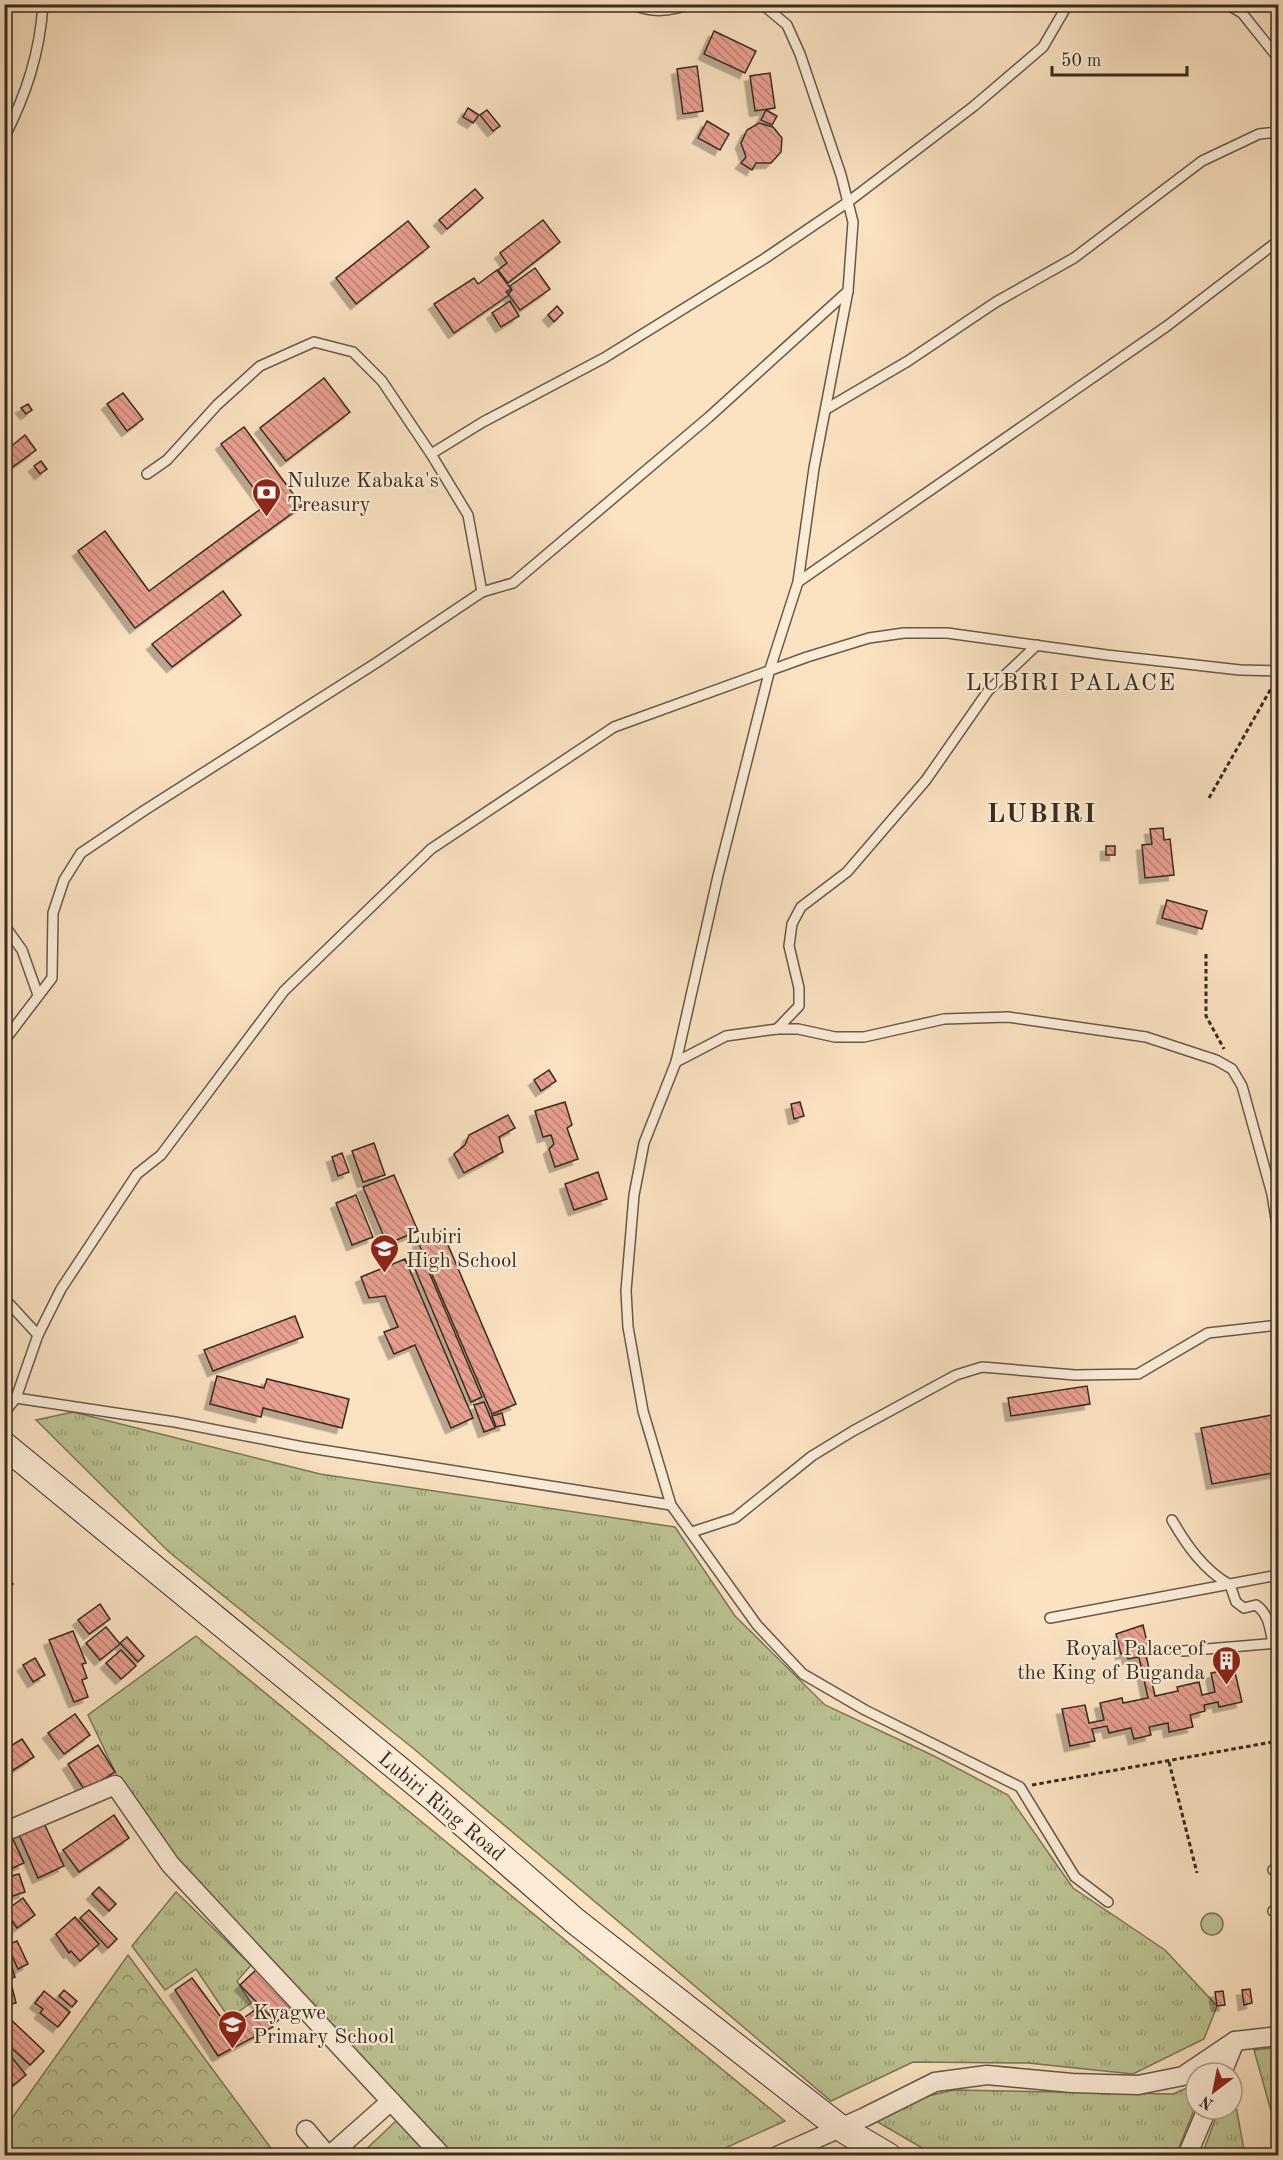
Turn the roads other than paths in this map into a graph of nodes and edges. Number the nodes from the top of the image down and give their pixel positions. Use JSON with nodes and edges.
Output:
{"nodes":[{"id":1,"x":43,"y":4,"type":"edge"},
{"id":2,"x":630,"y":4,"type":"edge"},
{"id":3,"x":692,"y":4,"type":"edge"},
{"id":4,"x":762,"y":4,"type":"edge"},
{"id":5,"x":1068,"y":4,"type":"edge"},
{"id":6,"x":1227,"y":4,"type":"edge"},
{"id":7,"x":1278,"y":58,"type":"edge"},
{"id":8,"x":1278,"y":132,"type":"edge"},
{"id":9,"x":4,"y":138,"type":"edge"},
{"id":10,"x":848,"y":202,"type":"junction"},
{"id":11,"x":1278,"y":241,"type":"edge"},
{"id":12,"x":848,"y":291,"type":"junction"},
{"id":13,"x":828,"y":408,"type":"junction"},
{"id":14,"x":431,"y":454,"type":"junction"},
{"id":15,"x":147,"y":474,"type":"dead end"},
{"id":16,"x":798,"y":582,"type":"junction"},
{"id":17,"x":482,"y":592,"type":"junction"},
{"id":18,"x":1037,"y":645,"type":"junction"},
{"id":19,"x":770,"y":669,"type":"junction"},
{"id":20,"x":1278,"y":673,"type":"edge"},
{"id":21,"x":4,"y":925,"type":"edge"},
{"id":22,"x":38,"y":995,"type":"junction"},
{"id":23,"x":777,"y":1029,"type":"junction"},
{"id":24,"x":4,"y":1041,"type":"edge"},
{"id":25,"x":676,"y":1062,"type":"junction"},
{"id":26,"x":1278,"y":1232,"type":"edge"},
{"id":27,"x":4,"y":1298,"type":"edge"},
{"id":28,"x":1278,"y":1325,"type":"edge"},
{"id":29,"x":38,"y":1335,"type":"junction"},
{"id":30,"x":16,"y":1398,"type":"junction"},
{"id":31,"x":4,"y":1413,"type":"edge"},
{"id":32,"x":4,"y":1445,"type":"edge"},
{"id":33,"x":671,"y":1505,"type":"junction"},
{"id":34,"x":1172,"y":1520,"type":"dead end"},
{"id":35,"x":692,"y":1532,"type":"junction"},
{"id":36,"x":1278,"y":1575,"type":"edge"},
{"id":37,"x":1230,"y":1585,"type":"junction"},
{"id":38,"x":1050,"y":1618,"type":"dead end"},
{"id":39,"x":1276,"y":1643,"type":"edge"},
{"id":40,"x":1183,"y":1651,"type":"dead end"},
{"id":41,"x":4,"y":1832,"type":"edge"},
{"id":42,"x":1108,"y":1902,"type":"dead end"},
{"id":43,"x":1278,"y":2036,"type":"edge"},
{"id":44,"x":1235,"y":2041,"type":"junction"},
{"id":45,"x":1227,"y":2061,"type":"edge"},
{"id":46,"x":391,"y":2101,"type":"junction"},
{"id":47,"x":1202,"y":2121,"type":"edge"},
{"id":48,"x":839,"y":2127,"type":"junction"},
{"id":49,"x":306,"y":2130,"type":"dead end"},
{"id":50,"x":328,"y":2156,"type":"edge"},
{"id":51,"x":442,"y":2156,"type":"edge"},
{"id":52,"x":777,"y":2156,"type":"edge"},
{"id":53,"x":888,"y":2156,"type":"edge"},
{"id":54,"x":1187,"y":2156,"type":"edge"}],
"edges":[{"from":1,"to":9,"type":"lane"},
{"from":2,"to":3,"type":"lane"},
{"from":4,"to":10,"type":"lane"},
{"from":5,"to":10,"type":"lane"},
{"from":6,"to":7,"type":"lane"},
{"from":8,"to":13,"type":"lane"},
{"from":10,"to":12,"type":"lane"},
{"from":10,"to":14,"type":"lane"},
{"from":11,"to":16,"type":"lane"},
{"from":12,"to":13,"type":"lane"},
{"from":12,"to":17,"type":"lane"},
{"from":13,"to":16,"type":"lane"},
{"from":14,"to":15,"type":"lane"},
{"from":14,"to":17,"type":"lane"},
{"from":16,"to":19,"type":"lane"},
{"from":17,"to":22,"type":"lane"},
{"from":18,"to":19,"type":"lane"},
{"from":18,"to":20,"type":"lane"},
{"from":18,"to":23,"type":"lane"},
{"from":19,"to":25,"type":"lane"},
{"from":19,"to":29,"type":"lane"},
{"from":21,"to":22,"type":"lane"},
{"from":22,"to":24,"type":"lane"},
{"from":23,"to":25,"type":"lane"},
{"from":23,"to":26,"type":"lane"},
{"from":25,"to":33,"type":"lane"},
{"from":27,"to":29,"type":"lane"},
{"from":28,"to":35,"type":"lane"},
{"from":29,"to":30,"type":"lane"},
{"from":30,"to":31,"type":"lane"},
{"from":30,"to":33,"type":"lane"},
{"from":32,"to":48,"type":"main road","name":"Lubiri Ring Road"},
{"from":33,"to":35,"type":"lane"},
{"from":34,"to":37,"type":"lane"},
{"from":35,"to":42,"type":"lane"},
{"from":36,"to":37,"type":"lane"},
{"from":37,"to":38,"type":"lane"},
{"from":37,"to":39,"type":"lane"},
{"from":39,"to":40,"type":"lane"},
{"from":41,"to":46,"type":"street"},
{"from":43,"to":44,"type":"street"},
{"from":44,"to":45,"type":"street"},
{"from":44,"to":48,"type":"street"},
{"from":46,"to":50,"type":"street"},
{"from":46,"to":51,"type":"street"},
{"from":47,"to":54,"type":"street"},
{"from":48,"to":52,"type":"street"},
{"from":48,"to":53,"type":"main road","name":"Lubiri Ring Road"},
{"from":49,"to":50,"type":"street"}]}
